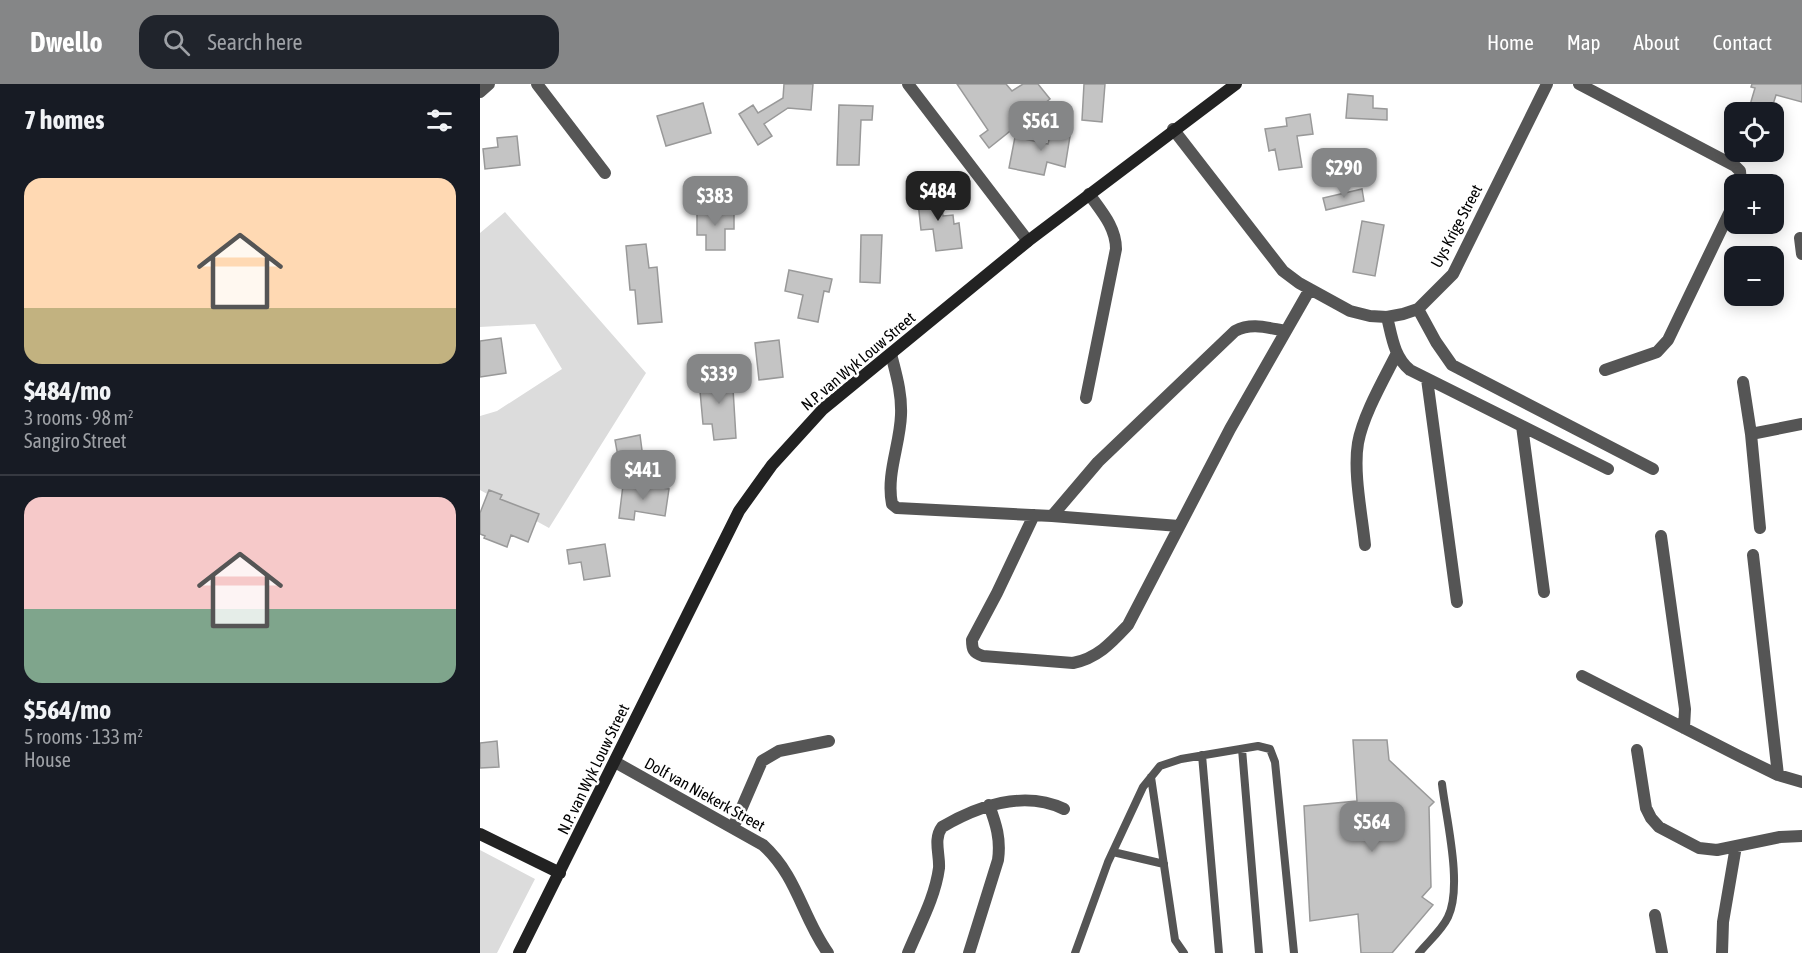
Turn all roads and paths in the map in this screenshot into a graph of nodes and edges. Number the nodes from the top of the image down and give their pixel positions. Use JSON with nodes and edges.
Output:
{"nodes":[{"id":1,"x":489,"y":84,"type":"edge"},
{"id":2,"x":537,"y":84,"type":"edge"},
{"id":3,"x":908,"y":84,"type":"edge"},
{"id":4,"x":1236,"y":84,"type":"edge"},
{"id":5,"x":1547,"y":84,"type":"edge"},
{"id":6,"x":1579,"y":84,"type":"edge"},
{"id":7,"x":480,"y":92,"type":"edge"},
{"id":8,"x":1173,"y":129,"type":"junction"},
{"id":9,"x":605,"y":172,"type":"dead end"},
{"id":10,"x":1740,"y":174,"type":"edge"},
{"id":11,"x":1089,"y":194,"type":"junction"},
{"id":12,"x":1724,"y":224,"type":"edge"},
{"id":13,"x":1800,"y":238,"type":"dead end"},
{"id":14,"x":1028,"y":241,"type":"junction"},
{"id":15,"x":1802,"y":254,"type":"edge"},
{"id":16,"x":1310,"y":289,"type":"junction"},
{"id":17,"x":1418,"y":309,"type":"junction"},
{"id":18,"x":1387,"y":317,"type":"junction"},
{"id":19,"x":1286,"y":331,"type":"junction"},
{"id":20,"x":1397,"y":353,"type":"junction"},
{"id":21,"x":891,"y":354,"type":"junction"},
{"id":22,"x":1605,"y":370,"type":"dead end"},
{"id":23,"x":1426,"y":379,"type":"junction"},
{"id":24,"x":1743,"y":382,"type":"dead end"},
{"id":25,"x":1086,"y":398,"type":"dead end"},
{"id":26,"x":1802,"y":424,"type":"edge"},
{"id":27,"x":1522,"y":426,"type":"junction"},
{"id":28,"x":1751,"y":434,"type":"junction"},
{"id":29,"x":1653,"y":469,"type":"dead end"},
{"id":30,"x":1608,"y":470,"type":"dead end"},
{"id":31,"x":1034,"y":515,"type":"junction"},
{"id":32,"x":1052,"y":516,"type":"junction"},
{"id":33,"x":1179,"y":526,"type":"junction"},
{"id":34,"x":1760,"y":528,"type":"dead end"},
{"id":35,"x":1661,"y":536,"type":"dead end"},
{"id":36,"x":1365,"y":545,"type":"dead end"},
{"id":37,"x":1753,"y":555,"type":"dead end"},
{"id":38,"x":1544,"y":592,"type":"dead end"},
{"id":39,"x":1457,"y":602,"type":"dead end"},
{"id":40,"x":1582,"y":676,"type":"dead end"},
{"id":41,"x":1684,"y":728,"type":"junction"},
{"id":42,"x":830,"y":741,"type":"dead end"},
{"id":43,"x":1242,"y":749,"type":"junction"},
{"id":44,"x":1637,"y":750,"type":"dead end"},
{"id":45,"x":1202,"y":755,"type":"junction"},
{"id":46,"x":615,"y":762,"type":"junction"},
{"id":47,"x":1778,"y":775,"type":"junction"},
{"id":48,"x":1151,"y":777,"type":"junction"},
{"id":49,"x":1802,"y":782,"type":"edge"},
{"id":50,"x":1442,"y":784,"type":"dead end"},
{"id":51,"x":989,"y":805,"type":"junction"},
{"id":52,"x":1064,"y":809,"type":"dead end"},
{"id":53,"x":733,"y":828,"type":"junction"},
{"id":54,"x":480,"y":834,"type":"edge"},
{"id":55,"x":1802,"y":836,"type":"edge"},
{"id":56,"x":1736,"y":846,"type":"junction"},
{"id":57,"x":1113,"y":852,"type":"junction"},
{"id":58,"x":1164,"y":864,"type":"junction"},
{"id":59,"x":560,"y":873,"type":"junction"},
{"id":60,"x":1655,"y":915,"type":"dead end"},
{"id":61,"x":519,"y":953,"type":"edge"},
{"id":62,"x":828,"y":953,"type":"edge"},
{"id":63,"x":908,"y":953,"type":"edge"},
{"id":64,"x":969,"y":953,"type":"edge"},
{"id":65,"x":1075,"y":953,"type":"edge"},
{"id":66,"x":1184,"y":953,"type":"edge"},
{"id":67,"x":1219,"y":953,"type":"edge"},
{"id":68,"x":1259,"y":953,"type":"edge"},
{"id":69,"x":1293,"y":953,"type":"edge"},
{"id":70,"x":1419,"y":953,"type":"edge"},
{"id":71,"x":1662,"y":953,"type":"edge"},
{"id":72,"x":1722,"y":953,"type":"edge"}],
"edges":[{"from":1,"to":7,"type":"street"},
{"from":2,"to":9,"type":"street"},
{"from":3,"to":14,"type":"street"},
{"from":4,"to":8,"type":"street","name":"N.P. van Wyk Louw Street"},
{"from":5,"to":17,"type":"street","name":"Uys Krige Street"},
{"from":6,"to":10,"type":"street"},
{"from":8,"to":11,"type":"street","name":"N.P. van Wyk Louw Street"},
{"from":8,"to":16,"type":"street"},
{"from":11,"to":14,"type":"street","name":"N.P. van Wyk Louw Street"},
{"from":11,"to":25,"type":"street"},
{"from":12,"to":22,"type":"street"},
{"from":13,"to":15,"type":"street"},
{"from":14,"to":21,"type":"street","name":"N.P. van Wyk Louw Street"},
{"from":16,"to":18,"type":"street"},
{"from":16,"to":19,"type":"street"},
{"from":17,"to":18,"type":"street"},
{"from":17,"to":29,"type":"street"},
{"from":18,"to":20,"type":"street"},
{"from":19,"to":32,"type":"street"},
{"from":19,"to":33,"type":"street"},
{"from":20,"to":23,"type":"street"},
{"from":20,"to":36,"type":"street"},
{"from":21,"to":31,"type":"street"},
{"from":21,"to":46,"type":"street","name":"N.P. van Wyk Louw Street"},
{"from":23,"to":27,"type":"street"},
{"from":23,"to":39,"type":"street"},
{"from":24,"to":28,"type":"street"},
{"from":26,"to":28,"type":"street"},
{"from":27,"to":30,"type":"street"},
{"from":27,"to":38,"type":"street"},
{"from":28,"to":34,"type":"street"},
{"from":31,"to":32,"type":"street"},
{"from":31,"to":33,"type":"street"},
{"from":32,"to":33,"type":"street"},
{"from":35,"to":41,"type":"street"},
{"from":37,"to":47,"type":"street"},
{"from":40,"to":41,"type":"street"},
{"from":41,"to":47,"type":"street"},
{"from":42,"to":53,"type":"street"},
{"from":43,"to":45,"type":"lane"},
{"from":43,"to":68,"type":"lane"},
{"from":43,"to":69,"type":"lane"},
{"from":44,"to":56,"type":"street"},
{"from":45,"to":48,"type":"lane"},
{"from":45,"to":67,"type":"lane"},
{"from":46,"to":53,"type":"street","name":"Dolf van Niekerk Street"},
{"from":46,"to":59,"type":"street","name":"N.P. van Wyk Louw Street"},
{"from":47,"to":49,"type":"street"},
{"from":48,"to":57,"type":"lane"},
{"from":48,"to":58,"type":"lane"},
{"from":50,"to":70,"type":"lane"},
{"from":51,"to":52,"type":"street"},
{"from":51,"to":63,"type":"street"},
{"from":51,"to":64,"type":"street"},
{"from":53,"to":62,"type":"street","name":"Dolf van Niekerk Street"},
{"from":54,"to":59,"type":"street"},
{"from":55,"to":56,"type":"street"},
{"from":56,"to":72,"type":"street"},
{"from":57,"to":58,"type":"lane"},
{"from":57,"to":65,"type":"lane"},
{"from":58,"to":66,"type":"lane"},
{"from":59,"to":61,"type":"street","name":"N.P. van Wyk Louw Street"},
{"from":60,"to":71,"type":"street"}]}
